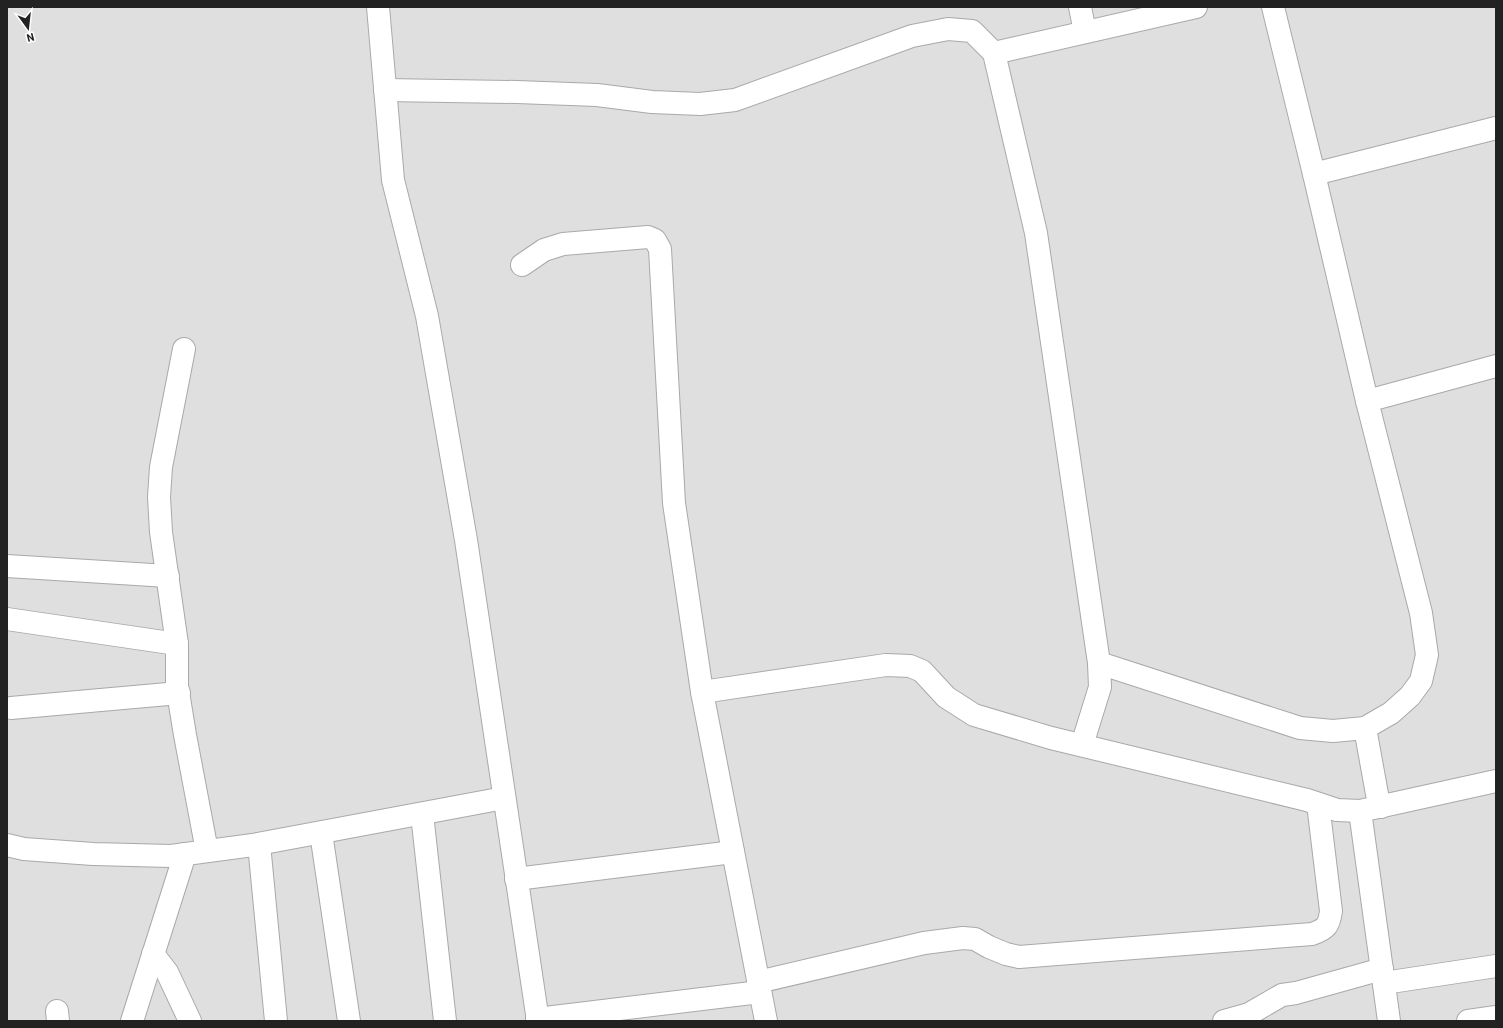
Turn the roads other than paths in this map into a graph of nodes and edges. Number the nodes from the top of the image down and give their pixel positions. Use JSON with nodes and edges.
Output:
{"nodes":[{"id":1,"x":378,"y":7,"type":"edge"},
{"id":2,"x":1080,"y":7,"type":"edge"},
{"id":3,"x":1196,"y":7,"type":"edge"},
{"id":4,"x":1272,"y":7,"type":"edge"},
{"id":5,"x":1085,"y":32,"type":"junction"},
{"id":6,"x":994,"y":53,"type":"junction"},
{"id":7,"x":385,"y":90,"type":"junction"},
{"id":8,"x":1496,"y":128,"type":"edge"},
{"id":9,"x":1314,"y":174,"type":"junction"},
{"id":10,"x":522,"y":265,"type":"dead end"},
{"id":11,"x":184,"y":348,"type":"dead end"},
{"id":12,"x":1496,"y":366,"type":"edge"},
{"id":13,"x":1367,"y":401,"type":"junction"},
{"id":14,"x":7,"y":566,"type":"edge"},
{"id":15,"x":168,"y":576,"type":"junction"},
{"id":16,"x":7,"y":620,"type":"edge"},
{"id":17,"x":177,"y":644,"type":"junction"},
{"id":18,"x":1099,"y":663,"type":"junction"},
{"id":19,"x":702,"y":692,"type":"junction"},
{"id":20,"x":179,"y":693,"type":"junction"},
{"id":21,"x":11,"y":708,"type":"dead end"},
{"id":22,"x":1364,"y":728,"type":"junction"},
{"id":23,"x":1084,"y":739,"type":"junction"},
{"id":24,"x":1496,"y":781,"type":"edge"},
{"id":25,"x":504,"y":798,"type":"junction"},
{"id":26,"x":1379,"y":800,"type":"junction"},
{"id":27,"x":1318,"y":804,"type":"junction"},
{"id":28,"x":1360,"y":811,"type":"junction"},
{"id":29,"x":422,"y":814,"type":"junction"},
{"id":30,"x":321,"y":833,"type":"junction"},
{"id":31,"x":258,"y":844,"type":"junction"},
{"id":32,"x":7,"y":845,"type":"edge"},
{"id":33,"x":207,"y":851,"type":"junction"},
{"id":34,"x":733,"y":852,"type":"junction"},
{"id":35,"x":185,"y":854,"type":"junction"},
{"id":36,"x":516,"y":879,"type":"junction"},
{"id":37,"x":153,"y":954,"type":"junction"},
{"id":38,"x":1496,"y":966,"type":"edge"},
{"id":39,"x":1383,"y":976,"type":"junction"},
{"id":40,"x":759,"y":987,"type":"junction"},
{"id":41,"x":1496,"y":1017,"type":"edge"},
{"id":42,"x":538,"y":1020,"type":"edge"},
{"id":43,"x":132,"y":1021,"type":"edge"},
{"id":44,"x":190,"y":1021,"type":"edge"},
{"id":45,"x":276,"y":1021,"type":"edge"},
{"id":46,"x":348,"y":1021,"type":"edge"},
{"id":47,"x":445,"y":1021,"type":"edge"},
{"id":48,"x":766,"y":1021,"type":"edge"},
{"id":49,"x":1224,"y":1021,"type":"edge"},
{"id":50,"x":1389,"y":1021,"type":"edge"},
{"id":51,"x":1468,"y":1021,"type":"edge"}],
"edges":[{"from":1,"to":7,"type":"street"},
{"from":2,"to":5,"type":"street"},
{"from":3,"to":5,"type":"street"},
{"from":4,"to":9,"type":"street"},
{"from":5,"to":6,"type":"street"},
{"from":6,"to":7,"type":"street"},
{"from":6,"to":18,"type":"street"},
{"from":7,"to":25,"type":"street"},
{"from":8,"to":9,"type":"street"},
{"from":9,"to":13,"type":"street"},
{"from":10,"to":19,"type":"street"},
{"from":11,"to":15,"type":"street"},
{"from":12,"to":13,"type":"street"},
{"from":13,"to":22,"type":"street"},
{"from":14,"to":15,"type":"street"},
{"from":15,"to":17,"type":"street"},
{"from":16,"to":17,"type":"street"},
{"from":17,"to":20,"type":"street"},
{"from":18,"to":22,"type":"street"},
{"from":18,"to":23,"type":"street"},
{"from":19,"to":23,"type":"street"},
{"from":19,"to":34,"type":"street"},
{"from":20,"to":21,"type":"street"},
{"from":20,"to":33,"type":"street"},
{"from":22,"to":26,"type":"street"},
{"from":23,"to":27,"type":"street"},
{"from":24,"to":26,"type":"street"},
{"from":25,"to":29,"type":"street"},
{"from":25,"to":36,"type":"street"},
{"from":26,"to":28,"type":"street"},
{"from":27,"to":28,"type":"street"},
{"from":27,"to":40,"type":"street"},
{"from":28,"to":39,"type":"street"},
{"from":29,"to":30,"type":"street"},
{"from":29,"to":47,"type":"street"},
{"from":30,"to":31,"type":"street"},
{"from":30,"to":46,"type":"street"},
{"from":31,"to":33,"type":"street"},
{"from":31,"to":45,"type":"street"},
{"from":32,"to":35,"type":"street"},
{"from":33,"to":35,"type":"street"},
{"from":34,"to":36,"type":"street"},
{"from":34,"to":40,"type":"street"},
{"from":35,"to":37,"type":"street"},
{"from":36,"to":42,"type":"street"},
{"from":37,"to":43,"type":"street"},
{"from":37,"to":44,"type":"street"},
{"from":38,"to":39,"type":"street"},
{"from":39,"to":49,"type":"street"},
{"from":39,"to":50,"type":"street"},
{"from":40,"to":42,"type":"street"},
{"from":40,"to":48,"type":"street"},
{"from":41,"to":51,"type":"street"}]}
